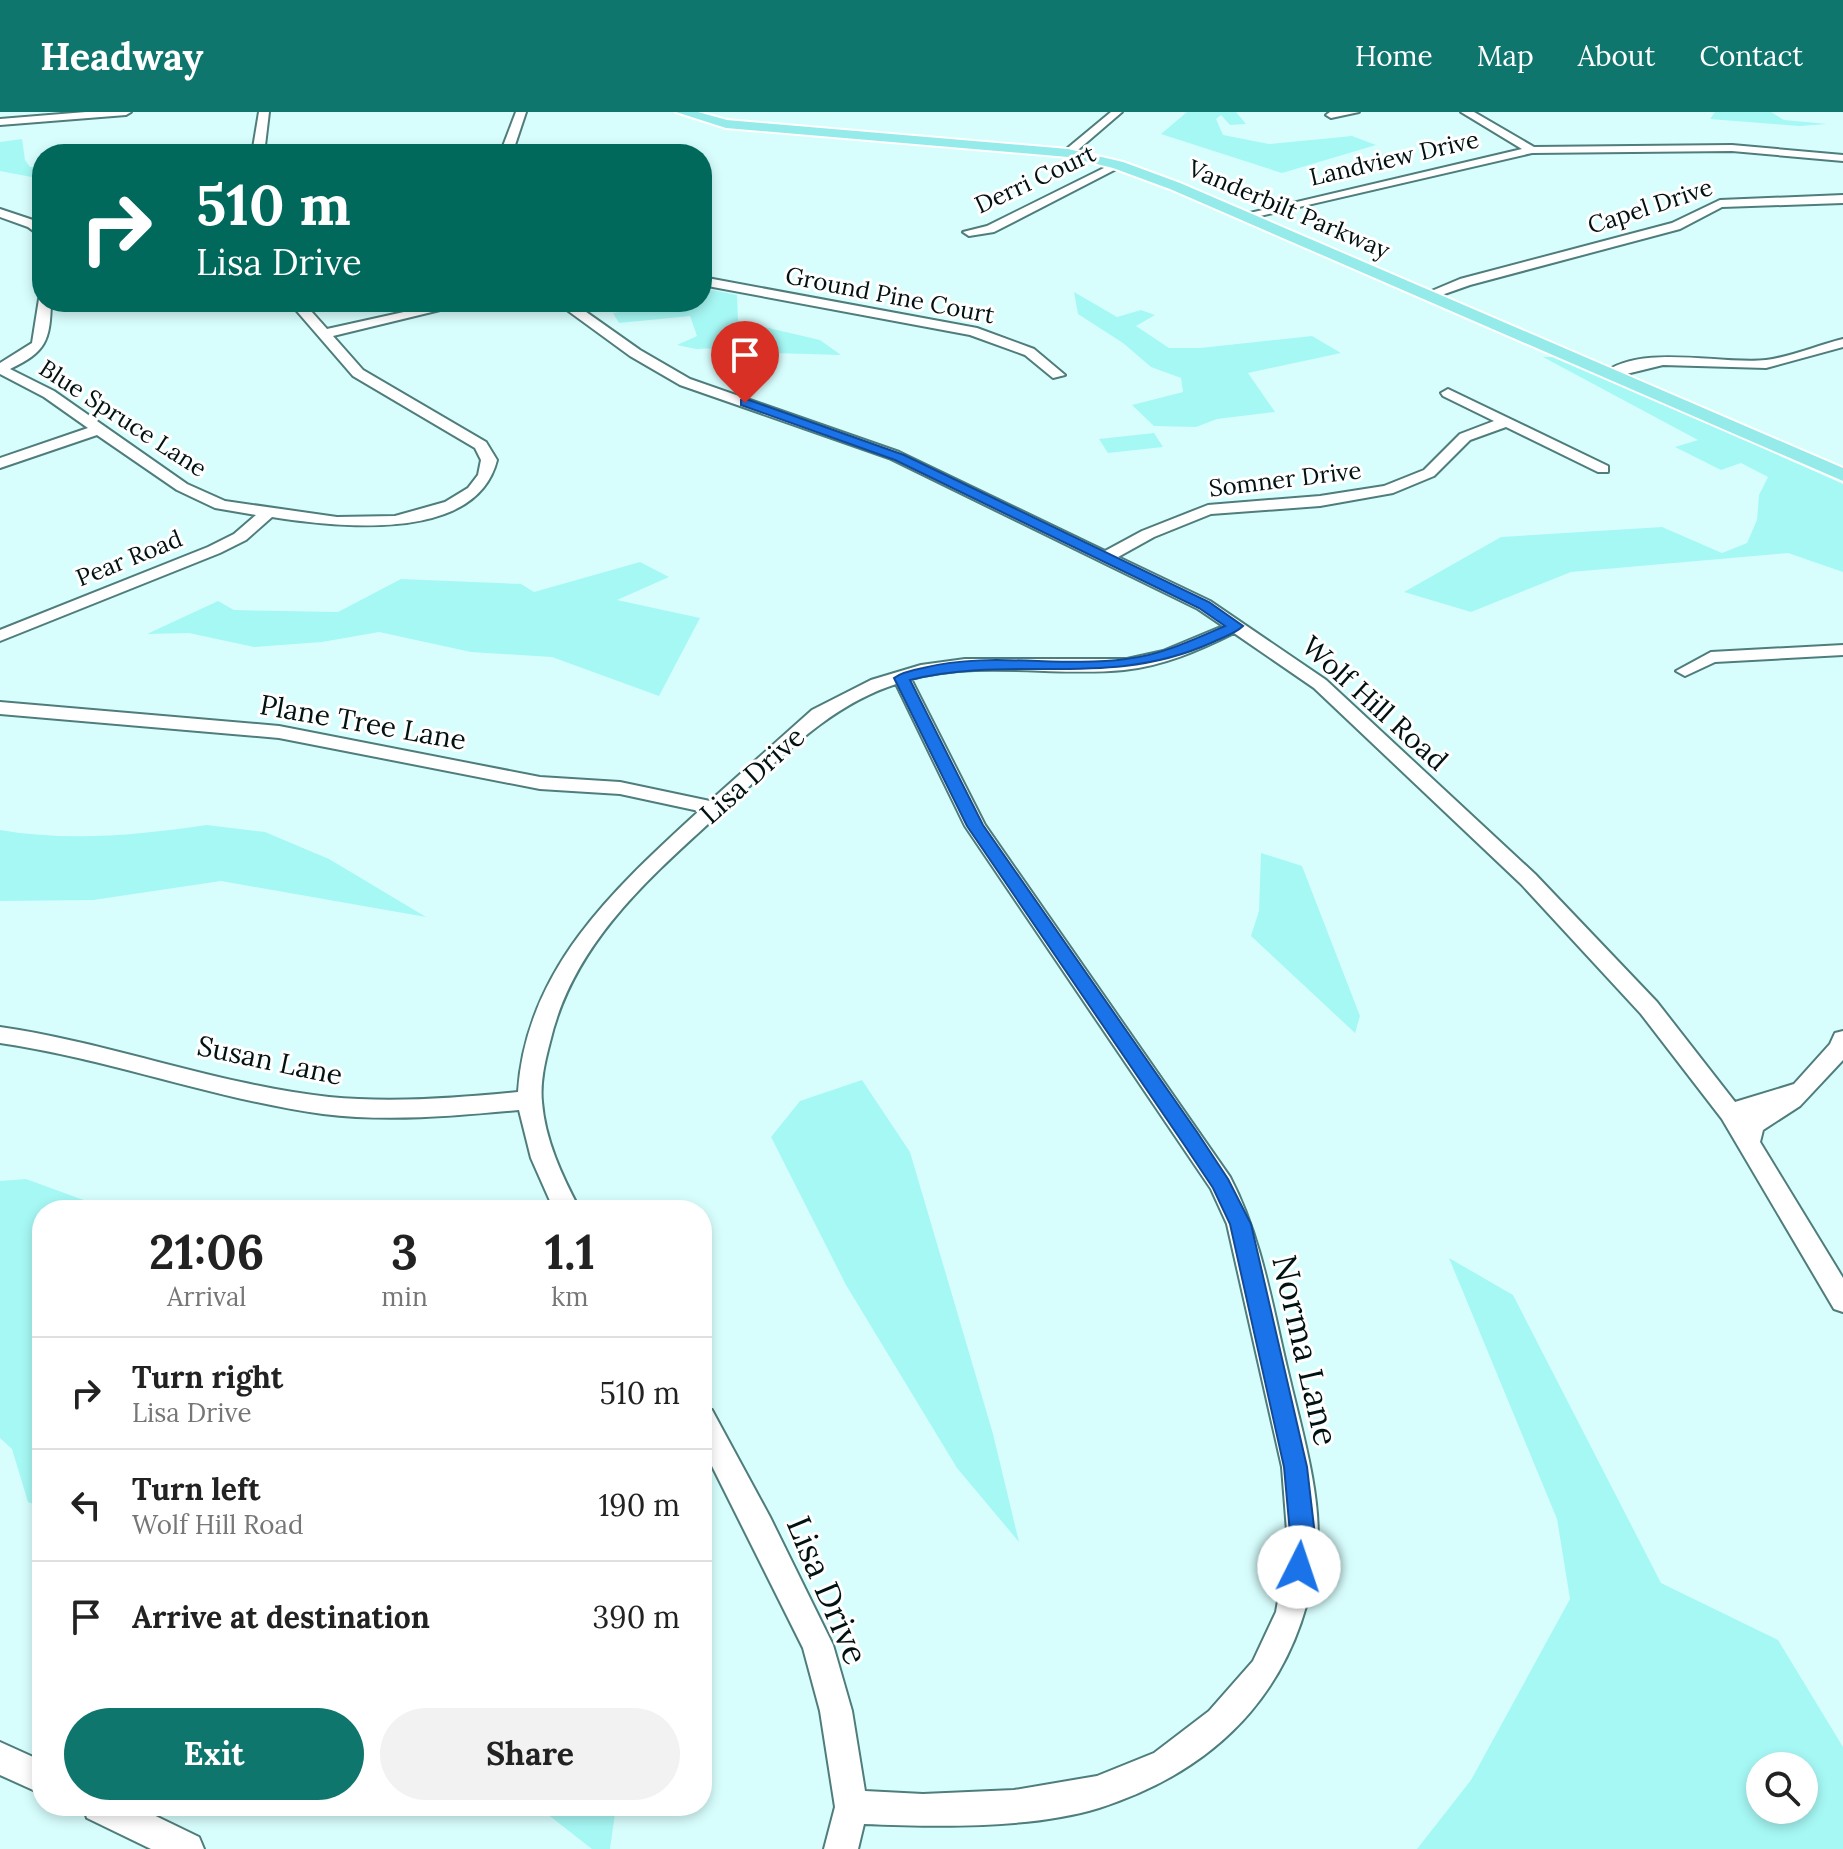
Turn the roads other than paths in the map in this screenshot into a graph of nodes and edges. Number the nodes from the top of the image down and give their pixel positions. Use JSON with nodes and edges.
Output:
{"nodes":[{"id":1,"x":126,"y":112,"type":"edge"},
{"id":2,"x":264,"y":112,"type":"edge"},
{"id":3,"x":521,"y":112,"type":"edge"},
{"id":4,"x":683,"y":112,"type":"edge"},
{"id":5,"x":1117,"y":112,"type":"edge"},
{"id":6,"x":1354,"y":112,"type":"edge"},
{"id":7,"x":1466,"y":112,"type":"edge"},
{"id":8,"x":1331,"y":115,"type":"dead end"},
{"id":9,"x":0,"y":122,"type":"edge"},
{"id":10,"x":259,"y":144,"type":"edge"},
{"id":11,"x":510,"y":144,"type":"edge"},
{"id":12,"x":1532,"y":150,"type":"junction"},
{"id":13,"x":1068,"y":153,"type":"junction"},
{"id":14,"x":1843,"y":158,"type":"edge"},
{"id":15,"x":1118,"y":165,"type":"junction"},
{"id":16,"x":1843,"y":199,"type":"edge"},
{"id":17,"x":0,"y":213,"type":"edge"},
{"id":18,"x":1243,"y":216,"type":"junction"},
{"id":19,"x":32,"y":224,"type":"edge"},
{"id":20,"x":969,"y":232,"type":"dead end"},
{"id":21,"x":712,"y":283,"type":"edge"},
{"id":22,"x":1428,"y":295,"type":"junction"},
{"id":23,"x":44,"y":312,"type":"edge"},
{"id":24,"x":305,"y":312,"type":"edge"},
{"id":25,"x":422,"y":312,"type":"edge"},
{"id":26,"x":577,"y":312,"type":"edge"},
{"id":27,"x":325,"y":334,"type":"junction"},
{"id":28,"x":1843,"y":343,"type":"edge"},
{"id":29,"x":0,"y":369,"type":"edge"},
{"id":30,"x":1610,"y":374,"type":"junction"},
{"id":31,"x":1058,"y":375,"type":"dead end"},
{"id":32,"x":1448,"y":393,"type":"dead end"},
{"id":33,"x":1506,"y":422,"type":"junction"},
{"id":34,"x":96,"y":430,"type":"junction"},
{"id":35,"x":0,"y":463,"type":"edge"},
{"id":36,"x":1603,"y":469,"type":"dead end"},
{"id":37,"x":1843,"y":475,"type":"edge"},
{"id":38,"x":269,"y":512,"type":"junction"},
{"id":39,"x":1105,"y":557,"type":"junction"},
{"id":40,"x":1236,"y":626,"type":"junction"},
{"id":41,"x":0,"y":636,"type":"edge"},
{"id":42,"x":1843,"y":650,"type":"edge"},
{"id":43,"x":1685,"y":671,"type":"dead end"},
{"id":44,"x":902,"y":678,"type":"junction"},
{"id":45,"x":0,"y":708,"type":"edge"},
{"id":46,"x":714,"y":808,"type":"junction"},
{"id":47,"x":0,"y":1035,"type":"edge"},
{"id":48,"x":1843,"y":1039,"type":"edge"},
{"id":49,"x":1810,"y":1085,"type":"junction"},
{"id":50,"x":530,"y":1100,"type":"junction"},
{"id":51,"x":1730,"y":1113,"type":"junction"},
{"id":52,"x":1747,"y":1144,"type":"junction"},
{"id":53,"x":563,"y":1200,"type":"edge"},
{"id":54,"x":1843,"y":1301,"type":"edge"},
{"id":55,"x":712,"y":1438,"type":"edge"},
{"id":56,"x":0,"y":1758,"type":"edge"},
{"id":57,"x":32,"y":1773,"type":"edge"},
{"id":58,"x":851,"y":1807,"type":"junction"},
{"id":59,"x":119,"y":1816,"type":"edge"},
{"id":60,"x":187,"y":1849,"type":"edge"},
{"id":61,"x":841,"y":1849,"type":"edge"}],
"edges":[{"from":1,"to":9,"type":"street"},
{"from":2,"to":10,"type":"street"},
{"from":3,"to":11,"type":"street"},
{"from":4,"to":13,"type":"main road","name":"Vanderbilt Parkway"},
{"from":5,"to":13,"type":"street"},
{"from":6,"to":8,"type":"street"},
{"from":7,"to":12,"type":"street"},
{"from":12,"to":14,"type":"street","name":"Landview Drive"},
{"from":12,"to":18,"type":"street","name":"Landview Drive"},
{"from":13,"to":15,"type":"main road","name":"Vanderbilt Parkway"},
{"from":15,"to":18,"type":"main road","name":"Vanderbilt Parkway"},
{"from":15,"to":20,"type":"street","name":"Derri Court"},
{"from":16,"to":22,"type":"street","name":"Capel Drive"},
{"from":17,"to":19,"type":"street"},
{"from":18,"to":22,"type":"main road","name":"Vanderbilt Parkway"},
{"from":21,"to":31,"type":"street","name":"Ground Pine Court"},
{"from":22,"to":30,"type":"main road","name":"Vanderbilt Parkway"},
{"from":23,"to":29,"type":"street"},
{"from":24,"to":27,"type":"street","name":"Blue Spruce Lane"},
{"from":25,"to":27,"type":"street"},
{"from":26,"to":39,"type":"street","name":"Wolf Hill Road"},
{"from":27,"to":38,"type":"street","name":"Blue Spruce Lane"},
{"from":28,"to":30,"type":"street"},
{"from":29,"to":34,"type":"street","name":"Blue Spruce Lane"},
{"from":30,"to":37,"type":"main road","name":"Vanderbilt Parkway"},
{"from":32,"to":33,"type":"street"},
{"from":33,"to":36,"type":"street"},
{"from":33,"to":39,"type":"street","name":"Somner Drive"},
{"from":34,"to":35,"type":"street"},
{"from":34,"to":38,"type":"street","name":"Blue Spruce Lane"},
{"from":38,"to":41,"type":"street","name":"Pear Road"},
{"from":39,"to":40,"type":"street","name":"Wolf Hill Road"},
{"from":40,"to":44,"type":"street","name":"Lisa Drive"},
{"from":40,"to":51,"type":"street","name":"Wolf Hill Road"},
{"from":42,"to":43,"type":"street"},
{"from":44,"to":46,"type":"street","name":"Lisa Drive"},
{"from":44,"to":58,"type":"street","name":"Norma Lane"},
{"from":45,"to":46,"type":"street","name":"Plane Tree Lane"},
{"from":46,"to":50,"type":"street","name":"Lisa Drive"},
{"from":47,"to":50,"type":"street","name":"Susan Lane"},
{"from":48,"to":49,"type":"street"},
{"from":49,"to":51,"type":"street"},
{"from":49,"to":52,"type":"street"},
{"from":50,"to":53,"type":"street","name":"Lisa Drive"},
{"from":51,"to":52,"type":"street","name":"Wolf Hill Road"},
{"from":52,"to":54,"type":"street","name":"Wolf Hill Road"},
{"from":55,"to":58,"type":"street","name":"Lisa Drive"},
{"from":56,"to":57,"type":"street"},
{"from":58,"to":61,"type":"street","name":"Lisa Drive"},
{"from":59,"to":60,"type":"street"}]}
